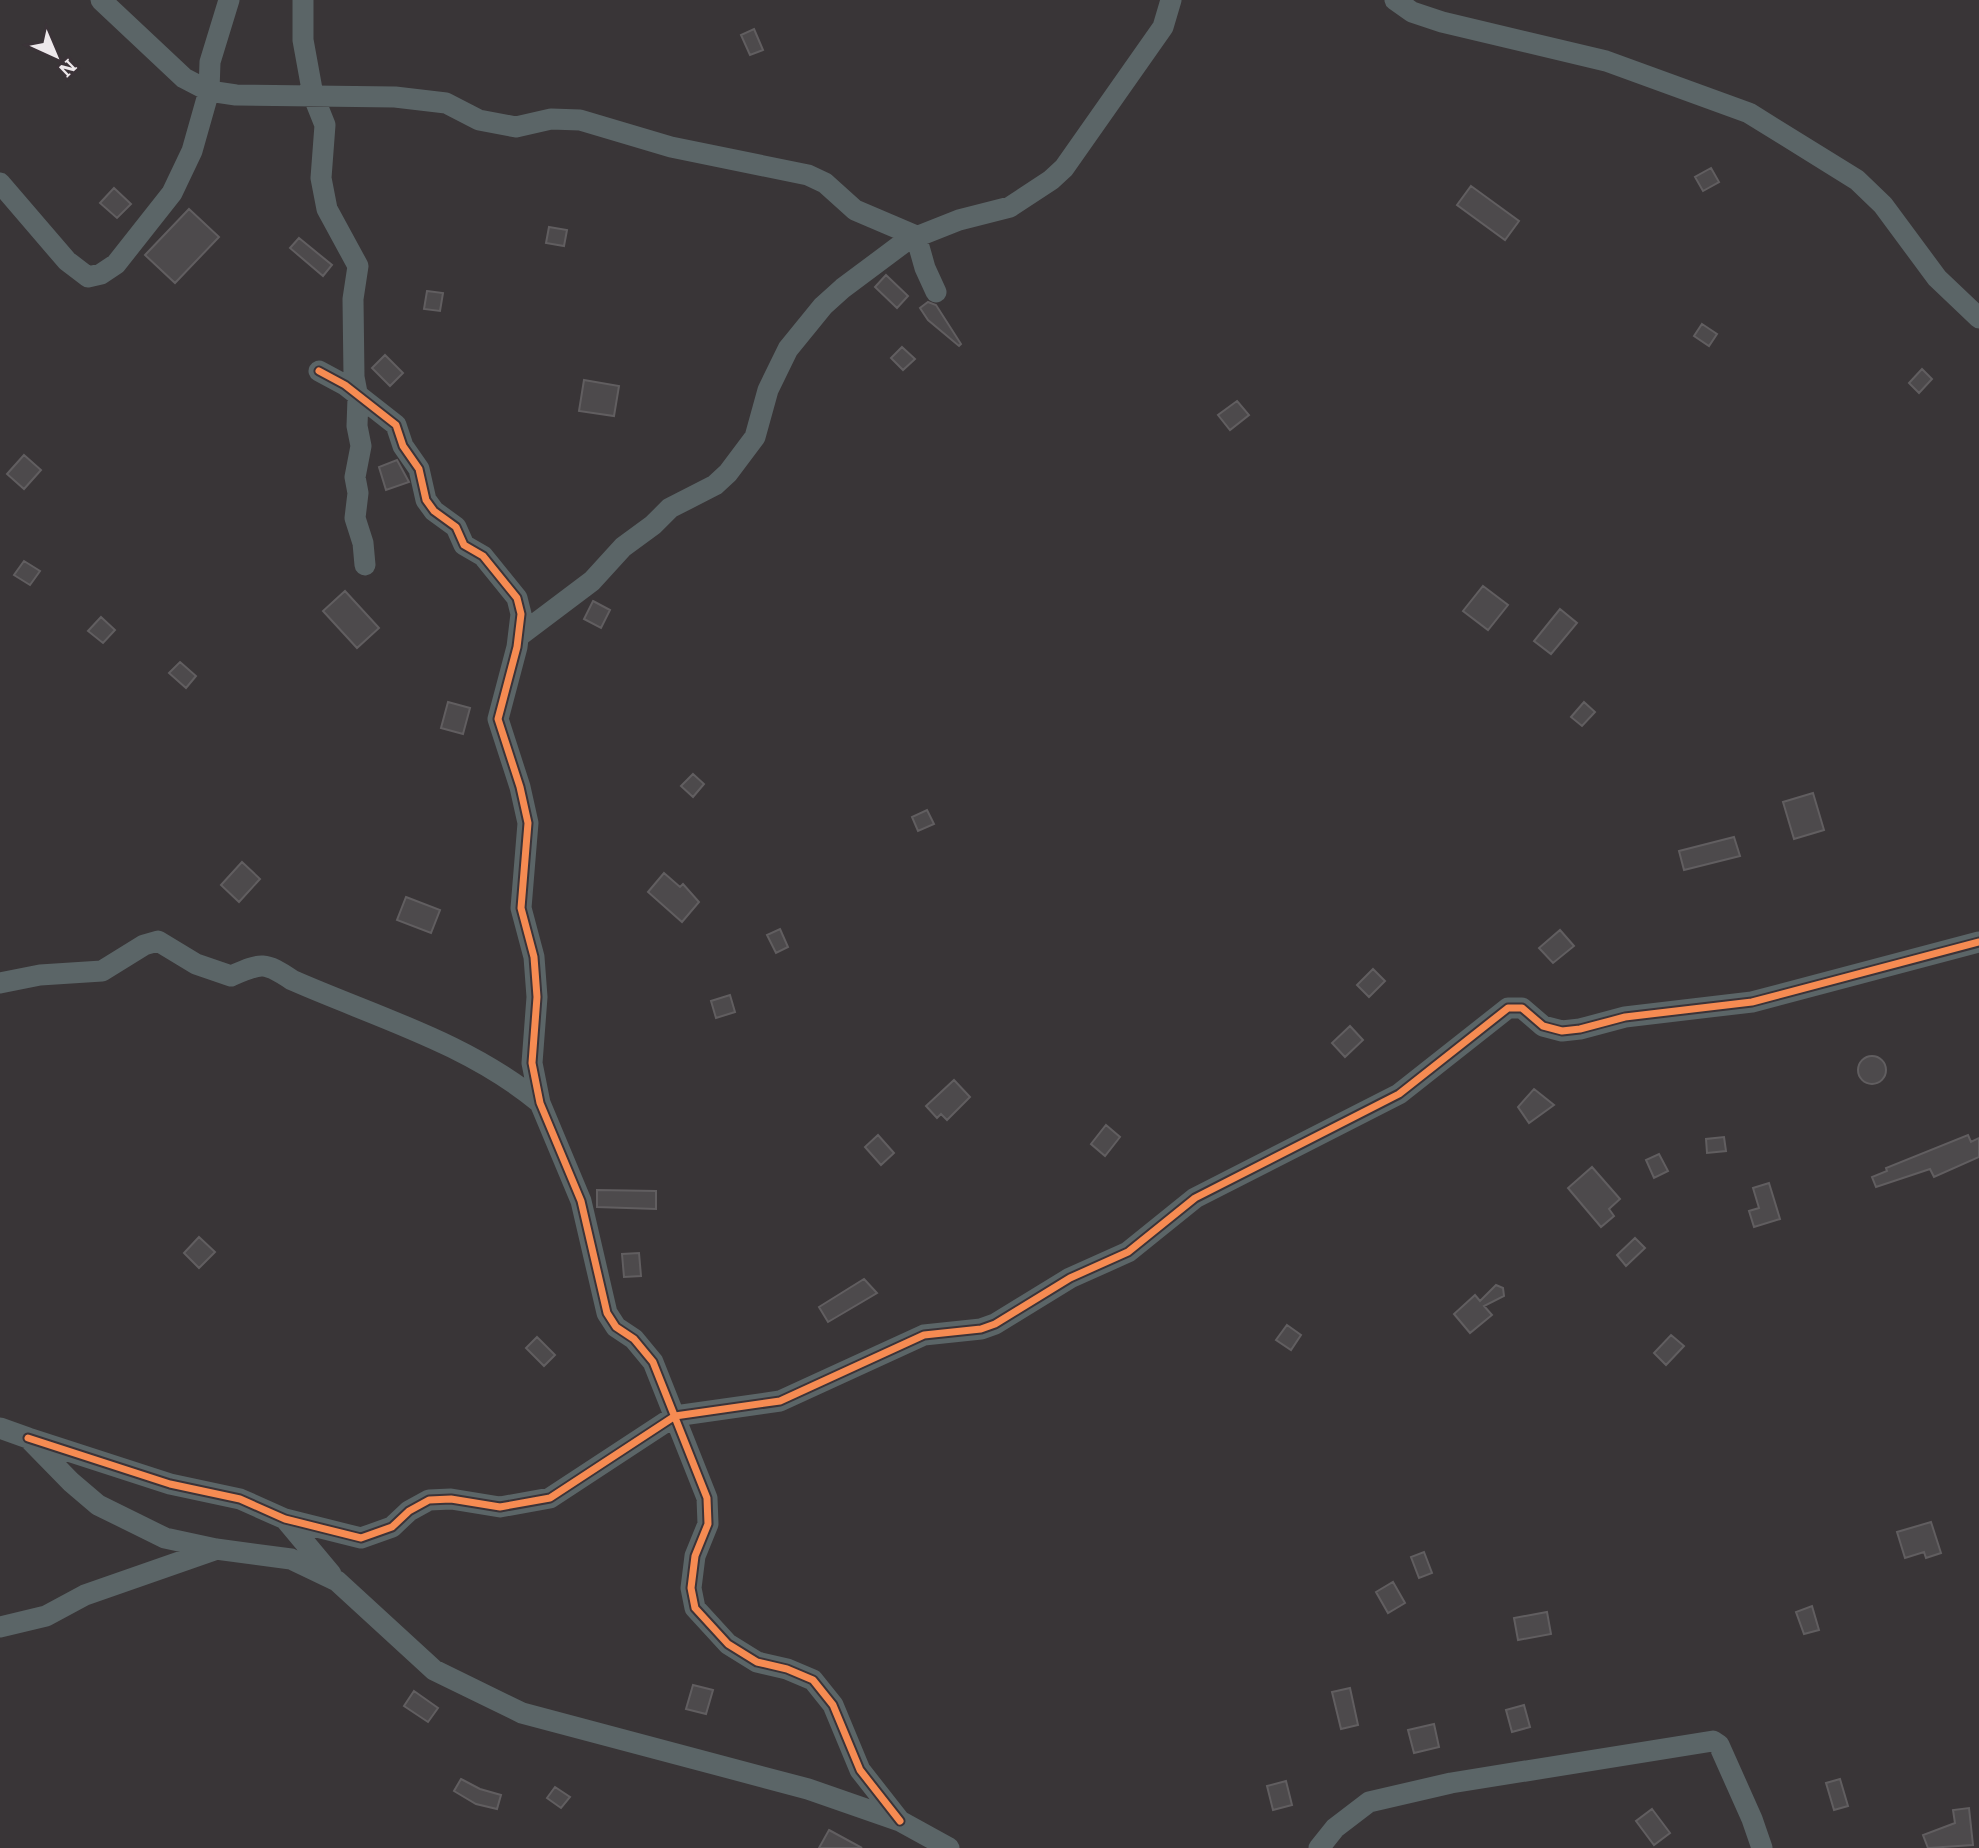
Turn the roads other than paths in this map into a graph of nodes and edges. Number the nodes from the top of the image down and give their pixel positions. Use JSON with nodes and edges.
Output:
{"nodes":[{"id":1,"x":101,"y":0,"type":"edge"},
{"id":2,"x":229,"y":0,"type":"edge"},
{"id":3,"x":303,"y":0,"type":"edge"},
{"id":4,"x":1171,"y":0,"type":"edge"},
{"id":5,"x":1395,"y":0,"type":"edge"},
{"id":6,"x":209,"y":91,"type":"junction"},
{"id":7,"x":313,"y":95,"type":"junction"},
{"id":8,"x":0,"y":183,"type":"edge"},
{"id":9,"x":916,"y":236,"type":"junction"},
{"id":10,"x":936,"y":292,"type":"dead end"},
{"id":11,"x":1979,"y":318,"type":"edge"},
{"id":12,"x":319,"y":371,"type":"dead end"},
{"id":13,"x":358,"y":398,"type":"junction"},
{"id":14,"x":365,"y":565,"type":"dead end"},
{"id":15,"x":519,"y":636,"type":"junction"},
{"id":16,"x":1979,"y":942,"type":"edge"},
{"id":17,"x":0,"y":983,"type":"edge"},
{"id":18,"x":540,"y":1103,"type":"junction"},
{"id":19,"x":705,"y":1411,"type":"junction"},
{"id":20,"x":675,"y":1416,"type":"junction"},
{"id":21,"x":0,"y":1428,"type":"edge"},
{"id":22,"x":28,"y":1438,"type":"junction"},
{"id":23,"x":686,"y":1444,"type":"junction"},
{"id":24,"x":285,"y":1519,"type":"junction"},
{"id":25,"x":216,"y":1549,"type":"junction"},
{"id":26,"x":337,"y":1581,"type":"junction"},
{"id":27,"x":0,"y":1626,"type":"edge"},
{"id":28,"x":900,"y":1821,"type":"junction"},
{"id":29,"x":949,"y":1848,"type":"edge"},
{"id":30,"x":1319,"y":1848,"type":"edge"},
{"id":31,"x":1762,"y":1848,"type":"edge"}],
"edges":[{"from":1,"to":6,"type":"street"},
{"from":2,"to":6,"type":"street"},
{"from":3,"to":7,"type":"street"},
{"from":4,"to":9,"type":"street"},
{"from":5,"to":11,"type":"street"},
{"from":6,"to":7,"type":"street"},
{"from":6,"to":8,"type":"street"},
{"from":7,"to":9,"type":"street"},
{"from":7,"to":13,"type":"street"},
{"from":9,"to":10,"type":"street"},
{"from":9,"to":15,"type":"street"},
{"from":12,"to":13,"type":"street"},
{"from":13,"to":14,"type":"street"},
{"from":13,"to":15,"type":"street"},
{"from":15,"to":18,"type":"street"},
{"from":16,"to":19,"type":"street"},
{"from":17,"to":18,"type":"street"},
{"from":18,"to":20,"type":"street"},
{"from":19,"to":20,"type":"street"},
{"from":19,"to":23,"type":"street"},
{"from":20,"to":23,"type":"street"},
{"from":20,"to":24,"type":"street"},
{"from":21,"to":22,"type":"street"},
{"from":22,"to":24,"type":"street"},
{"from":22,"to":25,"type":"street"},
{"from":23,"to":28,"type":"street"},
{"from":24,"to":26,"type":"street"},
{"from":25,"to":26,"type":"street"},
{"from":25,"to":27,"type":"street"},
{"from":26,"to":28,"type":"street"},
{"from":28,"to":29,"type":"street"},
{"from":30,"to":31,"type":"street"}]}
